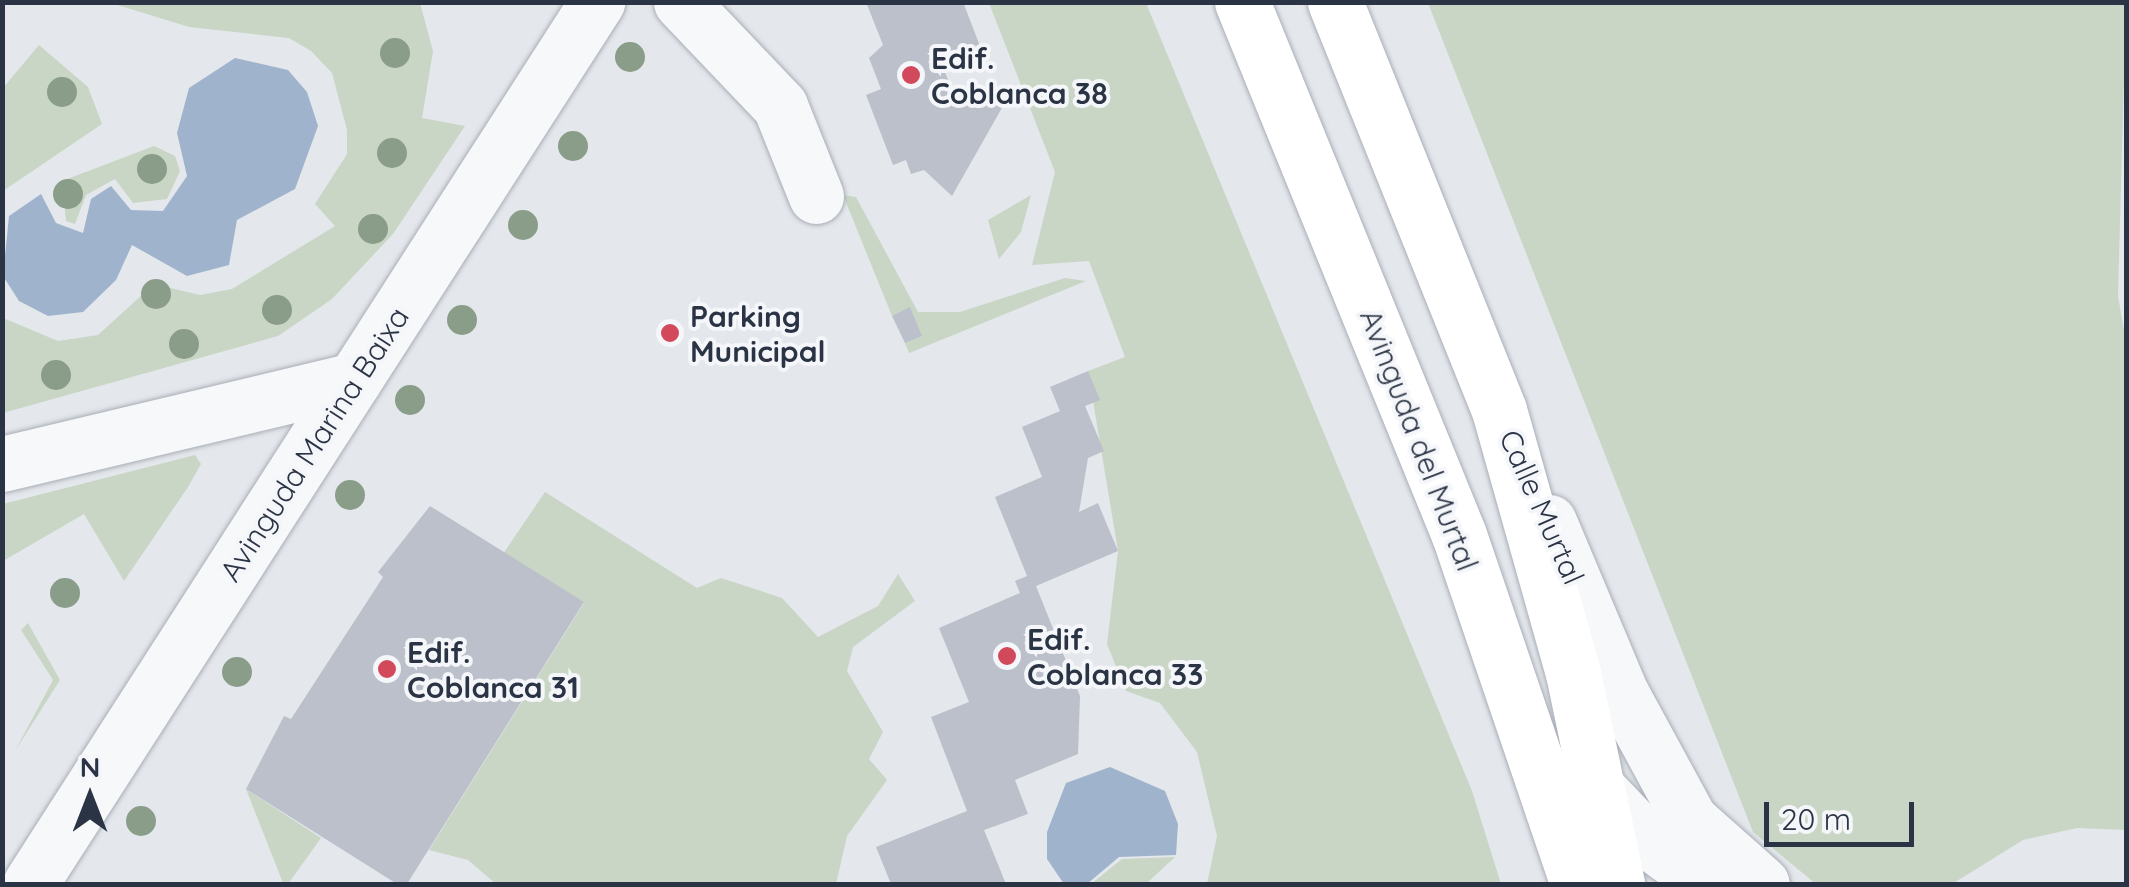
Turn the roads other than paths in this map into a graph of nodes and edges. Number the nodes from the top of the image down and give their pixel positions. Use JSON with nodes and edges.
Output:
{"nodes":[{"id":1,"x":682,"y":2,"type":"edge"},
{"id":2,"x":1242,"y":2,"type":"edge"},
{"id":3,"x":1335,"y":2,"type":"edge"},
{"id":4,"x":578,"y":10,"type":"edge"},
{"id":5,"x":816,"y":196,"type":"dead end"},
{"id":6,"x":354,"y":380,"type":"junction"},
{"id":7,"x":1499,"y":410,"type":"junction"},
{"id":8,"x":2,"y":464,"type":"edge"},
{"id":9,"x":1459,"y":535,"type":"junction"},
{"id":10,"x":1602,"y":794,"type":"junction"},
{"id":11,"x":30,"y":884,"type":"edge"},
{"id":12,"x":1578,"y":884,"type":"edge"},
{"id":13,"x":1617,"y":884,"type":"edge"},
{"id":14,"x":1708,"y":884,"type":"edge"},
{"id":15,"x":1762,"y":884,"type":"edge"}],
"edges":[{"from":1,"to":5,"type":"street"},
{"from":2,"to":9,"type":"main road","name":"Avinguda del Murtal"},
{"from":3,"to":7,"type":"main road"},
{"from":4,"to":6,"type":"street","name":"Avinguda Marina Baixa"},
{"from":6,"to":8,"type":"street"},
{"from":6,"to":11,"type":"street","name":"Avinguda Marina Baixa"},
{"from":7,"to":10,"type":"main road","name":"Calle Murtal"},
{"from":7,"to":15,"type":"street","name":"Calle Murtal"},
{"from":9,"to":10,"type":"street","name":"Calle Murtal"},
{"from":9,"to":12,"type":"main road","name":"Avinguda del Murtal"},
{"from":10,"to":13,"type":"main road","name":"Calle Murtal"},
{"from":10,"to":14,"type":"street","name":"Calle Murtal"}]}
